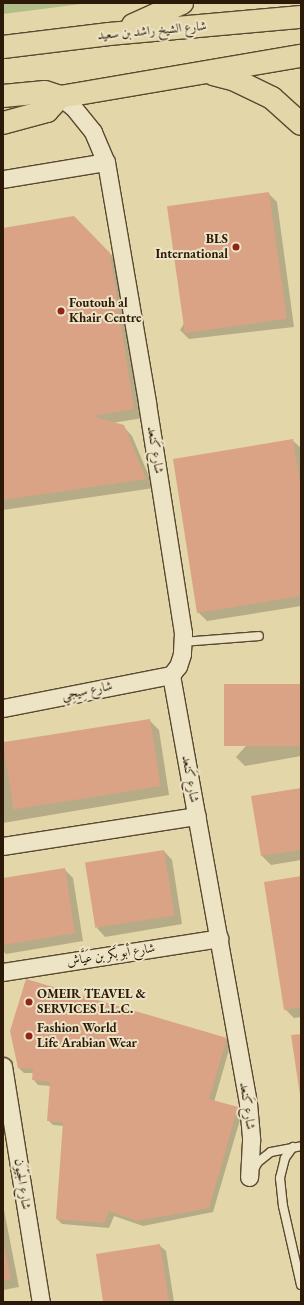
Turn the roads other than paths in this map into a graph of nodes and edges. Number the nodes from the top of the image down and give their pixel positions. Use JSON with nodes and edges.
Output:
{"nodes":[{"id":1,"x":182,"y":3,"type":"edge"},
{"id":2,"x":299,"y":3,"type":"edge"},
{"id":3,"x":301,"y":17,"type":"edge"},
{"id":4,"x":109,"y":34,"type":"junction"},
{"id":5,"x":3,"y":47,"type":"edge"},
{"id":6,"x":301,"y":56,"type":"edge"},
{"id":7,"x":210,"y":73,"type":"junction"},
{"id":8,"x":3,"y":96,"type":"edge"},
{"id":9,"x":60,"y":98,"type":"junction"},
{"id":10,"x":3,"y":123,"type":"edge"},
{"id":11,"x":301,"y":124,"type":"edge"},
{"id":12,"x":106,"y":162,"type":"junction"},
{"id":13,"x":3,"y":179,"type":"edge"},
{"id":14,"x":259,"y":636,"type":"dead end"},
{"id":15,"x":183,"y":642,"type":"junction"},
{"id":16,"x":171,"y":675,"type":"junction"},
{"id":17,"x":3,"y":708,"type":"edge"},
{"id":18,"x":197,"y":816,"type":"junction"},
{"id":19,"x":3,"y":846,"type":"edge"},
{"id":20,"x":218,"y":938,"type":"junction"},
{"id":21,"x":3,"y":972,"type":"edge"},
{"id":22,"x":3,"y":1066,"type":"edge"},
{"id":23,"x":297,"y":1146,"type":"edge"},
{"id":24,"x":250,"y":1176,"type":"joint"},
{"id":25,"x":301,"y":1285,"type":"edge"},
{"id":26,"x":41,"y":1302,"type":"edge"}],
"edges":[{"from":1,"to":4,"type":"main road"},
{"from":2,"to":3,"type":"main road"},
{"from":3,"to":4,"type":"main road","name":"شارع الشيخ راشد بن سعيد"},
{"from":4,"to":5,"type":"main road","name":"شارع الشيخ راشد بن سعيد"},
{"from":6,"to":7,"type":"main road"},
{"from":7,"to":9,"type":"main road"},
{"from":7,"to":11,"type":"main road"},
{"from":8,"to":9,"type":"main road"},
{"from":9,"to":10,"type":"main road"},
{"from":9,"to":12,"type":"street","name":"شارع كَنعد"},
{"from":12,"to":13,"type":"street"},
{"from":12,"to":15,"type":"street","name":"شارع كَنعد"},
{"from":14,"to":15,"type":"lane"},
{"from":15,"to":16,"type":"street","name":"شارع كَنعد"},
{"from":16,"to":17,"type":"street","name":"شارع سِيجِي"},
{"from":16,"to":18,"type":"street","name":"شارع كَنعد"},
{"from":18,"to":19,"type":"street","name":"شارع كَنعد"},
{"from":18,"to":20,"type":"street","name":"شارع كَنعد"},
{"from":20,"to":21,"type":"street","name":"شارع أبو بَكر بن عَيَّاش"},
{"from":20,"to":24,"type":"street","name":"شارع كَنعد"},
{"from":22,"to":26,"type":"street","name":"شارع الجَيْوَن"},
{"from":23,"to":24,"type":"lane","name":"شارع كَنعد"},
{"from":23,"to":25,"type":"lane","name":"شارع كَنعد"}]}
